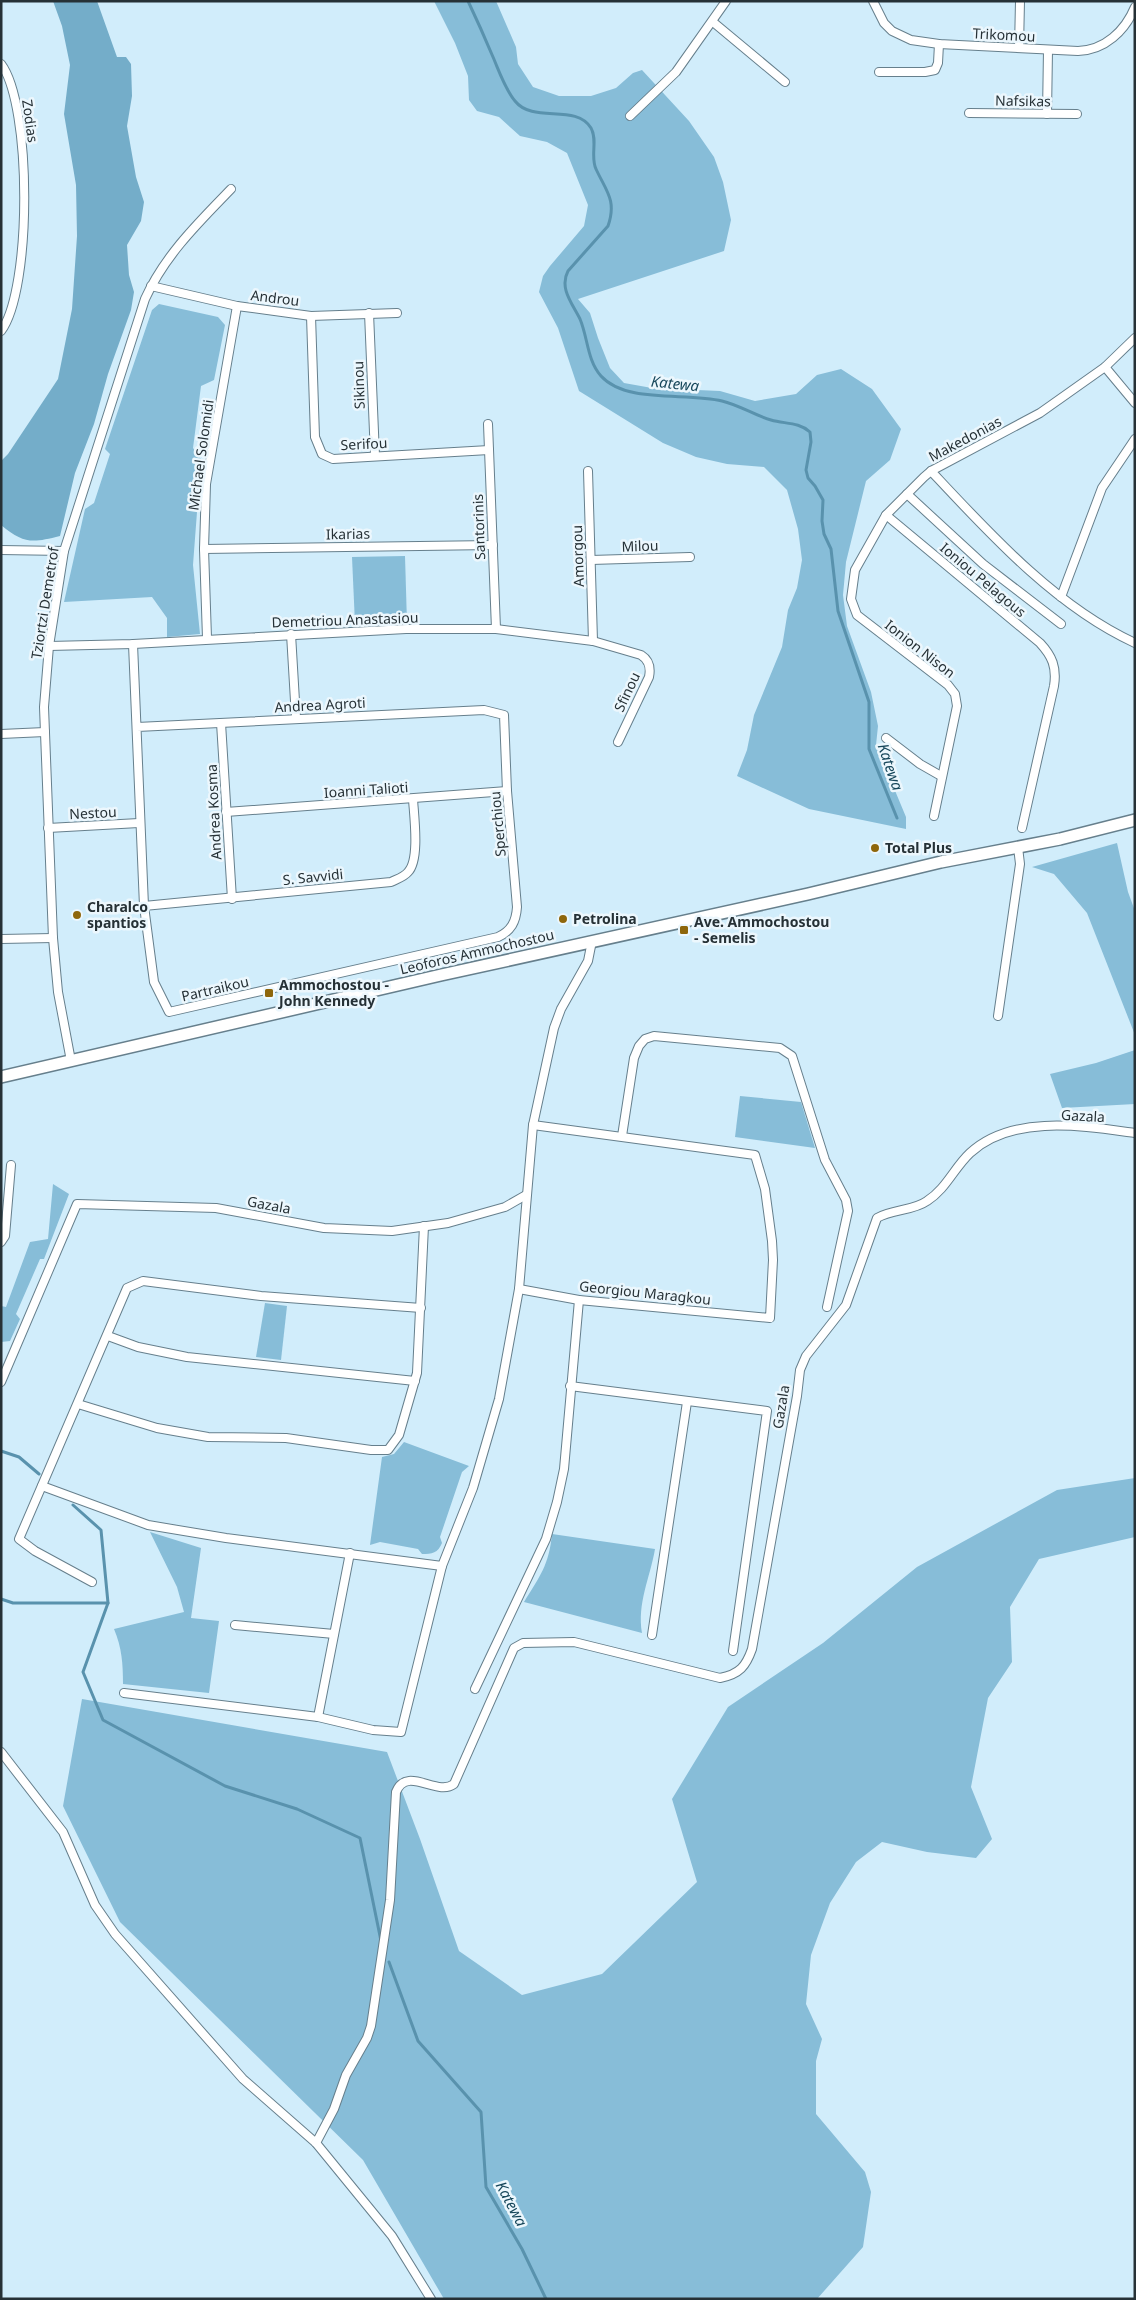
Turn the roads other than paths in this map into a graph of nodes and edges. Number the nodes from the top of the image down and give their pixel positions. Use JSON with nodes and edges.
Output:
{"nodes":[{"id":1,"x":726,"y":1,"type":"edge"},
{"id":2,"x":873,"y":1,"type":"edge"},
{"id":3,"x":1020,"y":1,"type":"edge"},
{"id":4,"x":1135,"y":7,"type":"edge"},
{"id":5,"x":713,"y":22,"type":"junction"},
{"id":6,"x":939,"y":44,"type":"junction"},
{"id":7,"x":1018,"y":48,"type":"junction"},
{"id":8,"x":1048,"y":50,"type":"junction"},
{"id":9,"x":1,"y":64,"type":"edge"},
{"id":10,"x":879,"y":72,"type":"dead end"},
{"id":11,"x":785,"y":82,"type":"dead end"},
{"id":12,"x":969,"y":113,"type":"dead end"},
{"id":13,"x":1047,"y":114,"type":"junction"},
{"id":14,"x":1077,"y":114,"type":"dead end"},
{"id":15,"x":630,"y":116,"type":"dead end"},
{"id":16,"x":231,"y":189,"type":"dead end"},
{"id":17,"x":151,"y":286,"type":"junction"},
{"id":18,"x":237,"y":306,"type":"junction"},
{"id":19,"x":369,"y":313,"type":"junction"},
{"id":20,"x":397,"y":313,"type":"dead end"},
{"id":21,"x":310,"y":316,"type":"junction"},
{"id":22,"x":1,"y":330,"type":"edge"},
{"id":23,"x":1135,"y":338,"type":"edge"},
{"id":24,"x":1105,"y":367,"type":"junction"},
{"id":25,"x":1135,"y":403,"type":"edge"},
{"id":26,"x":488,"y":424,"type":"dead end"},
{"id":27,"x":1135,"y":439,"type":"edge"},
{"id":28,"x":489,"y":450,"type":"junction"},
{"id":29,"x":375,"y":456,"type":"junction"},
{"id":30,"x":931,"y":470,"type":"junction"},
{"id":31,"x":588,"y":471,"type":"dead end"},
{"id":32,"x":907,"y":494,"type":"junction"},
{"id":33,"x":886,"y":515,"type":"junction"},
{"id":34,"x":493,"y":545,"type":"junction"},
{"id":35,"x":204,"y":549,"type":"junction"},
{"id":36,"x":1,"y":550,"type":"edge"},
{"id":37,"x":64,"y":551,"type":"junction"},
{"id":38,"x":690,"y":557,"type":"dead end"},
{"id":39,"x":591,"y":560,"type":"junction"},
{"id":40,"x":1060,"y":596,"type":"junction"},
{"id":41,"x":865,"y":622,"type":"joint"},
{"id":42,"x":1061,"y":624,"type":"dead end"},
{"id":43,"x":496,"y":629,"type":"junction"},
{"id":44,"x":291,"y":634,"type":"junction"},
{"id":45,"x":207,"y":638,"type":"junction"},
{"id":46,"x":593,"y":641,"type":"junction"},
{"id":47,"x":1135,"y":643,"type":"edge"},
{"id":48,"x":133,"y":644,"type":"junction"},
{"id":49,"x":49,"y":646,"type":"junction"},
{"id":50,"x":640,"y":655,"type":"joint"},
{"id":51,"x":504,"y":715,"type":"joint"},
{"id":52,"x":296,"y":718,"type":"junction"},
{"id":53,"x":221,"y":724,"type":"junction"},
{"id":54,"x":137,"y":727,"type":"junction"},
{"id":55,"x":45,"y":732,"type":"junction"},
{"id":56,"x":1,"y":734,"type":"edge"},
{"id":57,"x":886,"y":738,"type":"dead end"},
{"id":58,"x":618,"y":742,"type":"dead end"},
{"id":59,"x":941,"y":776,"type":"junction"},
{"id":60,"x":507,"y":791,"type":"junction"},
{"id":61,"x":413,"y":799,"type":"junction"},
{"id":62,"x":226,"y":812,"type":"junction"},
{"id":63,"x":934,"y":816,"type":"dead end"},
{"id":64,"x":1135,"y":820,"type":"edge"},
{"id":65,"x":139,"y":823,"type":"junction"},
{"id":66,"x":48,"y":828,"type":"junction"},
{"id":67,"x":1022,"y":828,"type":"dead end"},
{"id":68,"x":1018,"y":847,"type":"junction"},
{"id":69,"x":232,"y":899,"type":"junction"},
{"id":70,"x":144,"y":906,"type":"junction"},
{"id":71,"x":511,"y":929,"type":"joint"},
{"id":72,"x":53,"y":938,"type":"junction"},
{"id":73,"x":1,"y":939,"type":"edge"},
{"id":74,"x":592,"y":942,"type":"junction"},
{"id":75,"x":998,"y":1016,"type":"dead end"},
{"id":76,"x":71,"y":1062,"type":"junction"},
{"id":77,"x":1,"y":1077,"type":"edge"},
{"id":78,"x":533,"y":1125,"type":"junction"},
{"id":79,"x":1135,"y":1133,"type":"edge"},
{"id":80,"x":622,"y":1136,"type":"junction"},
{"id":81,"x":11,"y":1165,"type":"dead end"},
{"id":82,"x":1,"y":1187,"type":"edge"},
{"id":83,"x":526,"y":1195,"type":"junction"},
{"id":84,"x":7,"y":1196,"type":"junction"},
{"id":85,"x":424,"y":1226,"type":"junction"},
{"id":86,"x":1,"y":1242,"type":"edge"},
{"id":87,"x":519,"y":1289,"type":"junction"},
{"id":88,"x":579,"y":1300,"type":"junction"},
{"id":89,"x":827,"y":1307,"type":"dead end"},
{"id":90,"x":421,"y":1308,"type":"junction"},
{"id":91,"x":108,"y":1336,"type":"junction"},
{"id":92,"x":1,"y":1359,"type":"edge"},
{"id":93,"x":10,"y":1362,"type":"junction"},
{"id":94,"x":415,"y":1381,"type":"junction"},
{"id":95,"x":1,"y":1382,"type":"edge"},
{"id":96,"x":570,"y":1386,"type":"junction"},
{"id":97,"x":688,"y":1402,"type":"junction"},
{"id":98,"x":78,"y":1404,"type":"junction"},
{"id":99,"x":42,"y":1486,"type":"junction"},
{"id":100,"x":350,"y":1553,"type":"junction"},
{"id":101,"x":442,"y":1566,"type":"junction"},
{"id":102,"x":92,"y":1582,"type":"dead end"},
{"id":103,"x":235,"y":1625,"type":"dead end"},
{"id":104,"x":334,"y":1634,"type":"junction"},
{"id":105,"x":652,"y":1636,"type":"dead end"},
{"id":106,"x":733,"y":1651,"type":"dead end"},
{"id":107,"x":476,"y":1689,"type":"dead end"},
{"id":108,"x":124,"y":1693,"type":"dead end"},
{"id":109,"x":318,"y":1717,"type":"junction"},
{"id":110,"x":1,"y":1752,"type":"edge"},
{"id":111,"x":316,"y":2143,"type":"junction"},
{"id":112,"x":432,"y":2299,"type":"edge"}],
"edges":[{"from":1,"to":5,"type":"street"},
{"from":2,"to":6,"type":"street","name":"Trikomou"},
{"from":3,"to":7,"type":"street"},
{"from":4,"to":8,"type":"street","name":"Trikomou"},
{"from":5,"to":11,"type":"street"},
{"from":5,"to":15,"type":"street"},
{"from":6,"to":7,"type":"street","name":"Trikomou"},
{"from":6,"to":10,"type":"street"},
{"from":7,"to":8,"type":"street","name":"Trikomou"},
{"from":8,"to":13,"type":"street"},
{"from":9,"to":22,"type":"street","name":"Zodias"},
{"from":12,"to":13,"type":"street","name":"Nafsikas"},
{"from":13,"to":14,"type":"street","name":"Nafsikas"},
{"from":16,"to":17,"type":"street","name":"Tziortzi Demetrof"},
{"from":17,"to":18,"type":"street","name":"Androu"},
{"from":17,"to":37,"type":"street","name":"Tziortzi Demetrof"},
{"from":18,"to":21,"type":"street","name":"Androu"},
{"from":18,"to":35,"type":"street","name":"Michael Solomidi"},
{"from":19,"to":20,"type":"street","name":"Androu"},
{"from":19,"to":21,"type":"street","name":"Androu"},
{"from":19,"to":29,"type":"street","name":"Sikinou"},
{"from":21,"to":29,"type":"street","name":"Serifou"},
{"from":23,"to":24,"type":"street","name":"Makedonias"},
{"from":24,"to":25,"type":"street"},
{"from":24,"to":30,"type":"street","name":"Makedonias"},
{"from":26,"to":28,"type":"street","name":"Santorinis"},
{"from":27,"to":40,"type":"street"},
{"from":28,"to":29,"type":"street","name":"Serifou"},
{"from":28,"to":34,"type":"street","name":"Santorinis"},
{"from":30,"to":32,"type":"street","name":"Makedonias"},
{"from":30,"to":40,"type":"street"},
{"from":31,"to":39,"type":"street","name":"Amorgou"},
{"from":32,"to":33,"type":"street","name":"Makedonias"},
{"from":32,"to":42,"type":"street"},
{"from":33,"to":41,"type":"street","name":"Makedonias"},
{"from":33,"to":67,"type":"street","name":"Ioniou Pelagous"},
{"from":34,"to":35,"type":"street","name":"Ikarias"},
{"from":34,"to":43,"type":"street","name":"Santorinis"},
{"from":35,"to":45,"type":"street","name":"Michael Solomidi"},
{"from":36,"to":37,"type":"street"},
{"from":37,"to":49,"type":"street","name":"Tziortzi Demetrof"},
{"from":38,"to":39,"type":"street","name":"Milou"},
{"from":39,"to":46,"type":"street","name":"Amorgou"},
{"from":40,"to":47,"type":"street"},
{"from":41,"to":59,"type":"street","name":"Ionion Nison"},
{"from":43,"to":44,"type":"street","name":"Demetriou Anastasiou"},
{"from":43,"to":46,"type":"street","name":"Demetriou Anastasiou"},
{"from":44,"to":45,"type":"street","name":"Demetriou Anastasiou"},
{"from":44,"to":52,"type":"street"},
{"from":45,"to":48,"type":"street","name":"Demetriou Anastasiou"},
{"from":46,"to":50,"type":"street","name":"Demetriou Anastasiou"},
{"from":48,"to":49,"type":"street","name":"Demetriou Anastasiou"},
{"from":48,"to":54,"type":"street","name":"Partraikou"},
{"from":49,"to":55,"type":"street","name":"Tziortzi Demetrof"},
{"from":50,"to":58,"type":"street","name":"Sfinou"},
{"from":51,"to":52,"type":"street","name":"Andrea Agroti"},
{"from":51,"to":60,"type":"street","name":"Sperchiou"},
{"from":52,"to":53,"type":"street","name":"Andrea Agroti"},
{"from":53,"to":54,"type":"street","name":"Andrea Agroti"},
{"from":53,"to":62,"type":"street","name":"Andrea Kosma"},
{"from":54,"to":65,"type":"street","name":"Partraikou"},
{"from":55,"to":56,"type":"street"},
{"from":55,"to":66,"type":"street","name":"Tziortzi Demetrof"},
{"from":57,"to":59,"type":"street"},
{"from":59,"to":63,"type":"street","name":"Ionion Nison"},
{"from":60,"to":61,"type":"street","name":"Ioanni Talioti"},
{"from":60,"to":71,"type":"street","name":"Sperchiou"},
{"from":61,"to":62,"type":"street","name":"Ioanni Talioti"},
{"from":61,"to":69,"type":"street","name":"S. Savvidi"},
{"from":62,"to":69,"type":"street","name":"Andrea Kosma"},
{"from":64,"to":68,"type":"main road","name":"Leoforos Ammochostou"},
{"from":65,"to":66,"type":"street","name":"Nestou"},
{"from":65,"to":70,"type":"street","name":"Partraikou"},
{"from":66,"to":72,"type":"street","name":"Tziortzi Demetrof"},
{"from":68,"to":74,"type":"main road","name":"Leoforos Ammochostou"},
{"from":68,"to":75,"type":"street"},
{"from":69,"to":70,"type":"street","name":"S. Savvidi"},
{"from":70,"to":71,"type":"street","name":"Partraikou"},
{"from":72,"to":73,"type":"street"},
{"from":72,"to":76,"type":"street","name":"Tziortzi Demetrof"},
{"from":74,"to":76,"type":"main road","name":"Leoforos Ammochostou"},
{"from":74,"to":78,"type":"street"},
{"from":76,"to":77,"type":"main road","name":"Leoforos Ammochostou"},
{"from":78,"to":80,"type":"street"},
{"from":78,"to":83,"type":"street"},
{"from":79,"to":111,"type":"street","name":"Gazala"},
{"from":80,"to":88,"type":"street","name":"Georgiou Maragkou"},
{"from":80,"to":89,"type":"street"},
{"from":81,"to":84,"type":"street"},
{"from":82,"to":84,"type":"street"},
{"from":83,"to":85,"type":"street","name":"Gazala"},
{"from":83,"to":87,"type":"street"},
{"from":84,"to":86,"type":"street"},
{"from":85,"to":90,"type":"street"},
{"from":85,"to":93,"type":"street","name":"Gazala"},
{"from":87,"to":88,"type":"street","name":"Georgiou Maragkou"},
{"from":87,"to":101,"type":"street"},
{"from":88,"to":96,"type":"street"},
{"from":90,"to":91,"type":"street"},
{"from":90,"to":94,"type":"street"},
{"from":91,"to":94,"type":"street"},
{"from":91,"to":98,"type":"street"},
{"from":92,"to":93,"type":"street"},
{"from":93,"to":95,"type":"street"},
{"from":94,"to":98,"type":"street"},
{"from":96,"to":97,"type":"street"},
{"from":96,"to":107,"type":"street"},
{"from":97,"to":105,"type":"street"},
{"from":97,"to":106,"type":"street"},
{"from":98,"to":99,"type":"street"},
{"from":99,"to":100,"type":"street"},
{"from":99,"to":102,"type":"street"},
{"from":100,"to":101,"type":"street"},
{"from":100,"to":104,"type":"street"},
{"from":101,"to":109,"type":"street"},
{"from":103,"to":104,"type":"street"},
{"from":104,"to":109,"type":"street"},
{"from":108,"to":109,"type":"street"},
{"from":110,"to":111,"type":"street"},
{"from":111,"to":112,"type":"street"}]}
